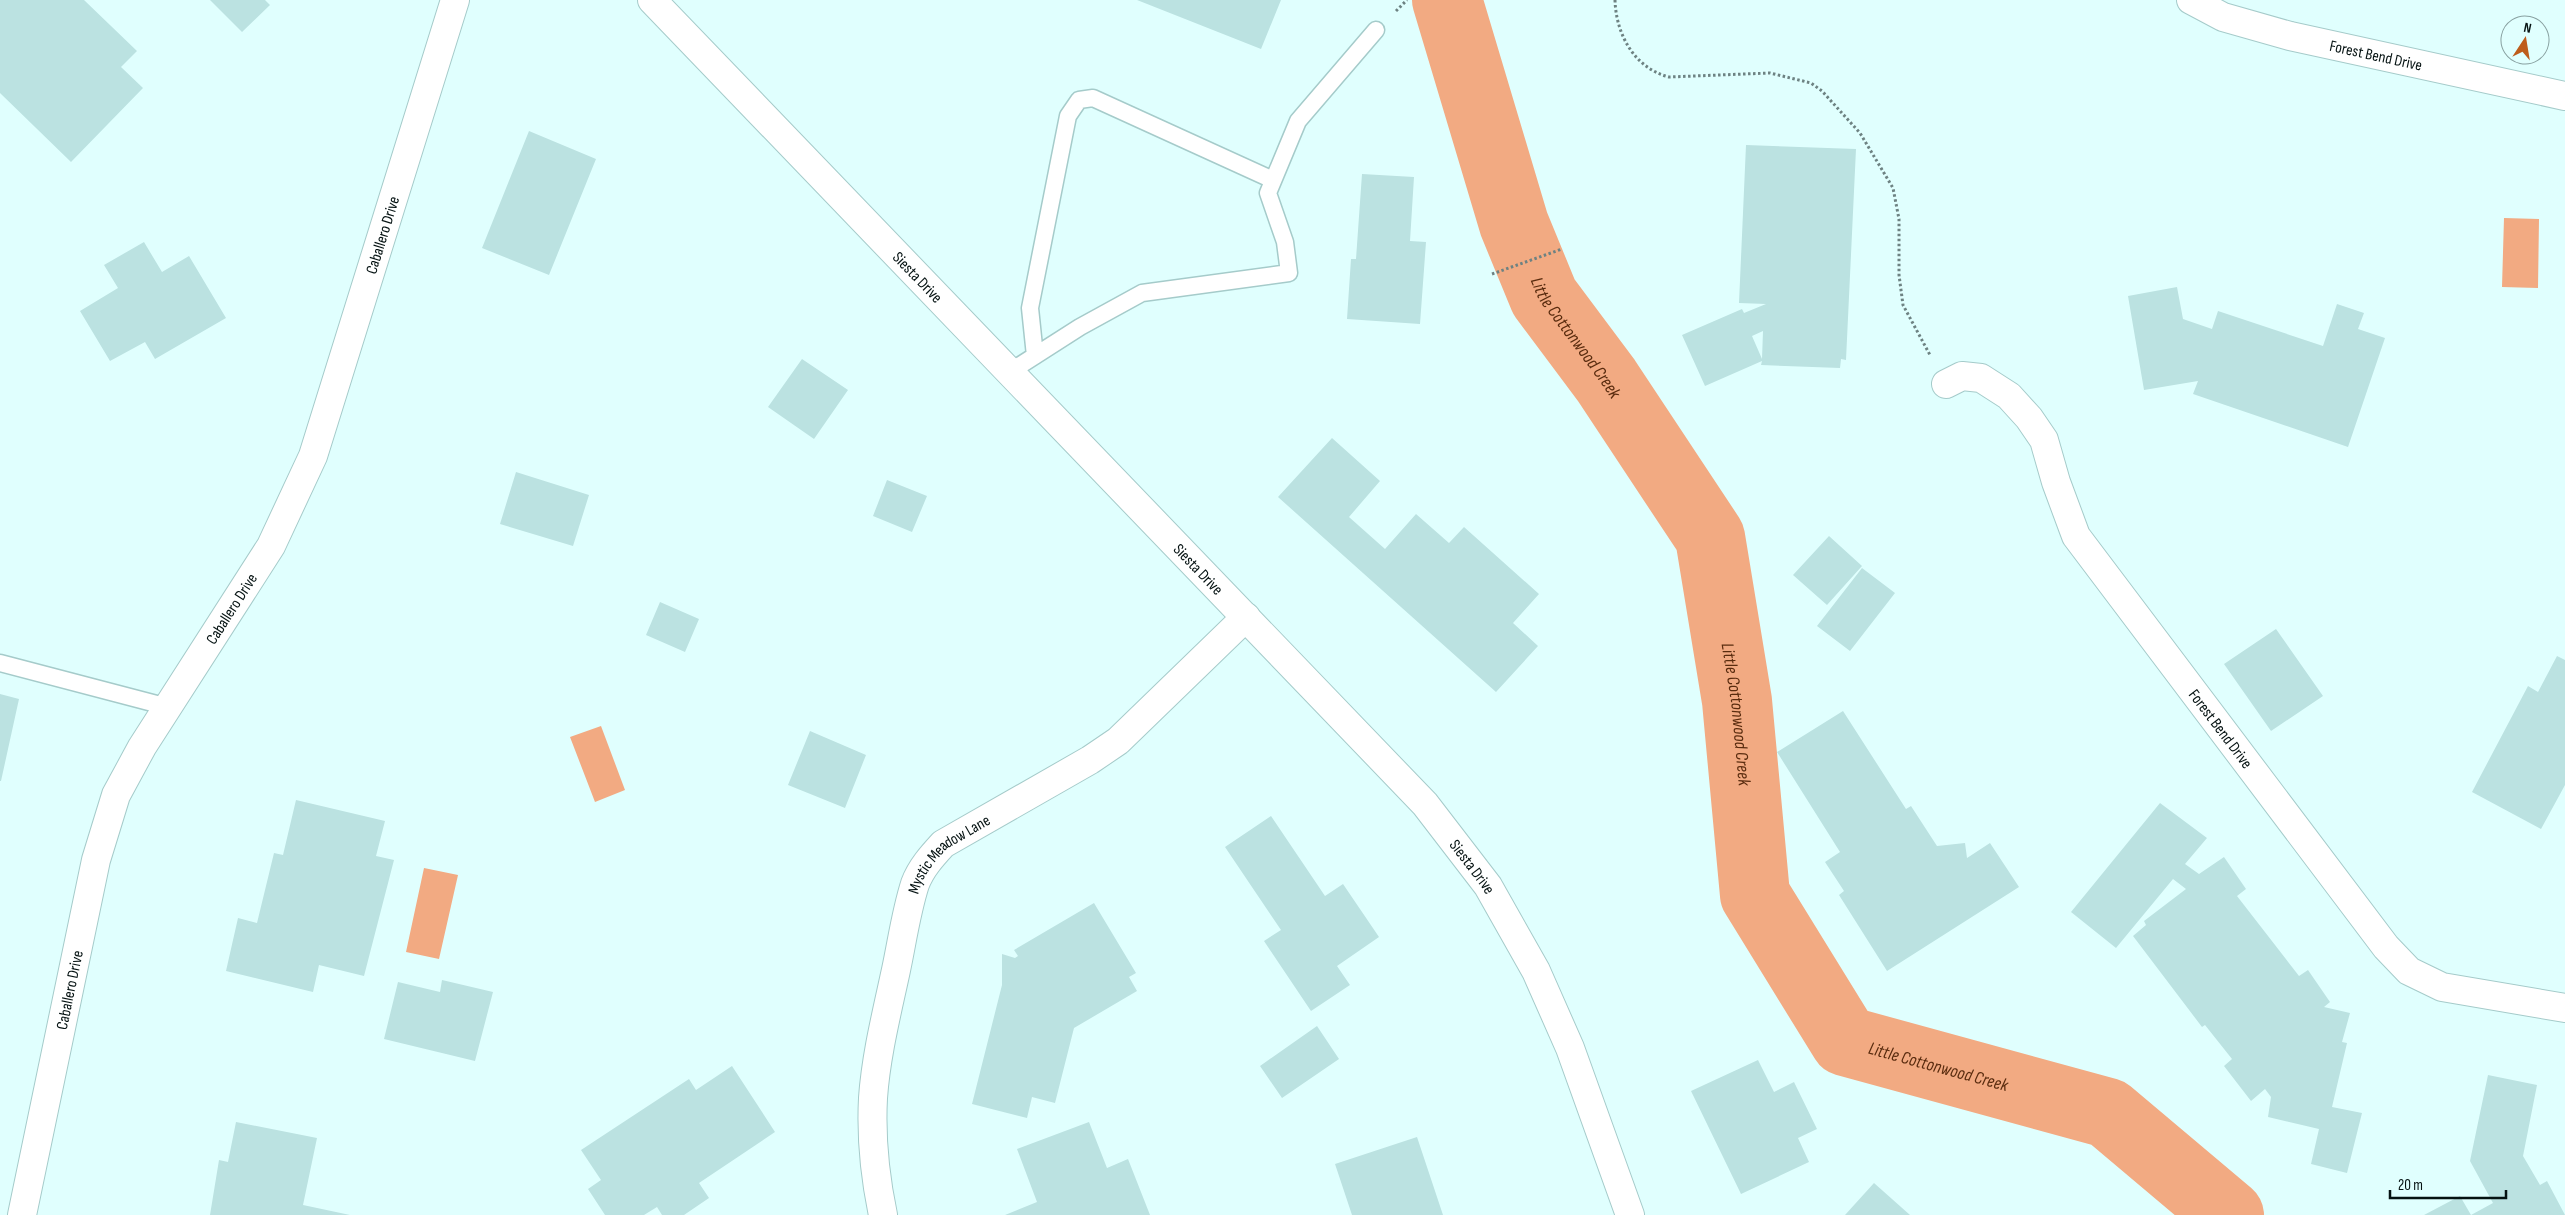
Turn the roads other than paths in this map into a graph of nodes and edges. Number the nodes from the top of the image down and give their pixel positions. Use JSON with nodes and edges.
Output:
{"nodes":[{"id":1,"x":454,"y":0,"type":"edge"},
{"id":2,"x":652,"y":0,"type":"edge"},
{"id":3,"x":2191,"y":0,"type":"edge"},
{"id":4,"x":1376,"y":30,"type":"dead end"},
{"id":5,"x":2565,"y":96,"type":"edge"},
{"id":6,"x":1273,"y":180,"type":"junction"},
{"id":7,"x":1035,"y":356,"type":"junction"},
{"id":8,"x":1008,"y":373,"type":"junction"},
{"id":9,"x":1946,"y":384,"type":"road end"},
{"id":10,"x":1246,"y":617,"type":"junction"},
{"id":11,"x":0,"y":663,"type":"edge"},
{"id":12,"x":168,"y":707,"type":"junction"},
{"id":13,"x":2565,"y":1008,"type":"edge"},
{"id":14,"x":22,"y":1215,"type":"edge"},
{"id":15,"x":883,"y":1215,"type":"edge"},
{"id":16,"x":1630,"y":1215,"type":"edge"}],
"edges":[{"from":1,"to":12,"type":"street","name":"Caballero Drive"},
{"from":2,"to":8,"type":"street","name":"Siesta Drive"},
{"from":3,"to":5,"type":"street","name":"Forest Bend Drive"},
{"from":4,"to":6,"type":"lane"},
{"from":6,"to":7,"type":"lane"},
{"from":6,"to":7,"type":"lane"},
{"from":7,"to":8,"type":"lane"},
{"from":8,"to":10,"type":"street","name":"Siesta Drive"},
{"from":9,"to":13,"type":"street","name":"Forest Bend Drive"},
{"from":10,"to":15,"type":"street","name":"Mystic Meadow Lane"},
{"from":10,"to":16,"type":"street","name":"Siesta Drive"},
{"from":11,"to":12,"type":"lane"},
{"from":12,"to":14,"type":"street","name":"Caballero Drive"}]}
